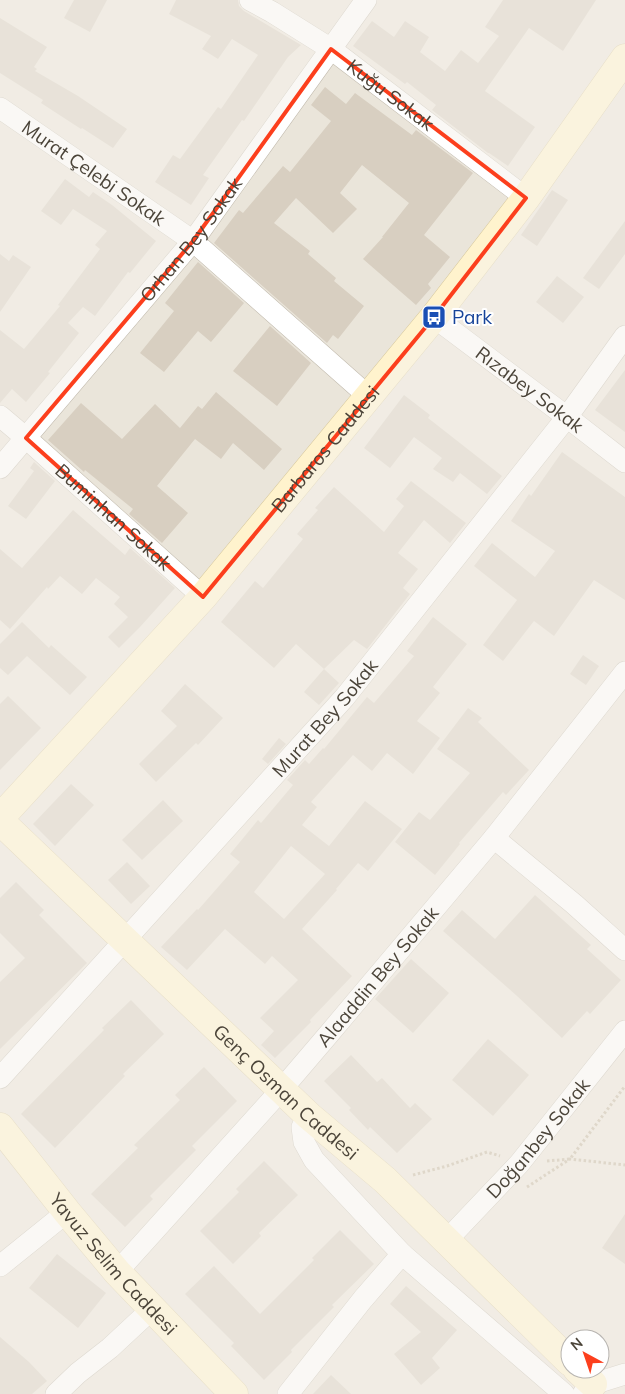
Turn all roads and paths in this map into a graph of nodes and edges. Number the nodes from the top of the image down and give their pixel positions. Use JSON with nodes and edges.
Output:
{"nodes":[{"id":1,"x":250,"y":0,"type":"edge"},
{"id":2,"x":366,"y":0,"type":"edge"},
{"id":3,"x":331,"y":49,"type":"junction"},
{"id":4,"x":625,"y":58,"type":"edge"},
{"id":5,"x":0,"y":108,"type":"edge"},
{"id":6,"x":526,"y":198,"type":"junction"},
{"id":7,"x":193,"y":241,"type":"junction"},
{"id":8,"x":434,"y":317,"type":"junction"},
{"id":9,"x":625,"y":336,"type":"edge"},
{"id":10,"x":368,"y":396,"type":"junction"},
{"id":11,"x":0,"y":416,"type":"edge"},
{"id":12,"x":567,"y":417,"type":"junction"},
{"id":13,"x":26,"y":438,"type":"junction"},
{"id":14,"x":625,"y":462,"type":"edge"},
{"id":15,"x":0,"y":468,"type":"edge"},
{"id":16,"x":203,"y":597,"type":"junction"},
{"id":17,"x":625,"y":672,"type":"edge"},
{"id":18,"x":0,"y":820,"type":"edge"},
{"id":19,"x":494,"y":838,"type":"junction"},
{"id":20,"x":124,"y":940,"type":"junction"},
{"id":21,"x":625,"y":950,"type":"edge"},
{"id":22,"x":625,"y":1031,"type":"edge"},
{"id":23,"x":0,"y":1078,"type":"edge"},
{"id":24,"x":625,"y":1086,"type":"edge"},
{"id":25,"x":281,"y":1090,"type":"junction"},
{"id":26,"x":309,"y":1116,"type":"junction"},
{"id":27,"x":0,"y":1128,"type":"edge"},
{"id":28,"x":570,"y":1159,"type":"junction"},
{"id":29,"x":519,"y":1164,"type":"junction"},
{"id":30,"x":625,"y":1165,"type":"edge"},
{"id":31,"x":385,"y":1180,"type":"junction"},
{"id":32,"x":520,"y":1192,"type":"dead end"},
{"id":33,"x":67,"y":1212,"type":"junction"},
{"id":34,"x":446,"y":1241,"type":"junction"},
{"id":35,"x":402,"y":1254,"type":"junction"},
{"id":36,"x":0,"y":1266,"type":"edge"},
{"id":37,"x":117,"y":1272,"type":"junction"},
{"id":38,"x":153,"y":1308,"type":"junction"},
{"id":39,"x":560,"y":1352,"type":"edge"},
{"id":40,"x":625,"y":1374,"type":"edge"},
{"id":41,"x":584,"y":1382,"type":"edge"},
{"id":42,"x":56,"y":1394,"type":"edge"},
{"id":43,"x":234,"y":1394,"type":"edge"},
{"id":44,"x":288,"y":1394,"type":"edge"},
{"id":45,"x":564,"y":1394,"type":"edge"}],
"edges":[{"from":1,"to":3,"type":"street","name":"Kuğu Sokak"},
{"from":2,"to":3,"type":"street","name":"Orhan Bey Sokak"},
{"from":3,"to":6,"type":"street","name":"Kuğu Sokak"},
{"from":3,"to":7,"type":"street","name":"Orhan Bey Sokak"},
{"from":4,"to":6,"type":"street","name":"Barbaros Caddesi"},
{"from":5,"to":7,"type":"street","name":"Murat Çelebi Sokak"},
{"from":6,"to":8,"type":"street","name":"Barbaros Caddesi"},
{"from":7,"to":10,"type":"street","name":"Murat Çelebi Sokak"},
{"from":7,"to":13,"type":"street","name":"Orhan Bey Sokak"},
{"from":8,"to":10,"type":"street","name":"Barbaros Caddesi"},
{"from":8,"to":12,"type":"street","name":"Rızabey Sokak"},
{"from":9,"to":12,"type":"street","name":"Murat Bey Sokak"},
{"from":10,"to":16,"type":"street","name":"Barbaros Caddesi"},
{"from":11,"to":13,"type":"street","name":"Buminhan Sokak"},
{"from":12,"to":14,"type":"street","name":"Rızabey Sokak"},
{"from":12,"to":20,"type":"street","name":"Murat Bey Sokak"},
{"from":13,"to":15,"type":"street","name":"Orhan Bey Sokak"},
{"from":13,"to":16,"type":"street","name":"Buminhan Sokak"},
{"from":16,"to":18,"type":"street","name":"Barbaros Caddesi"},
{"from":17,"to":19,"type":"street","name":"Alaaddin Bey Sokak"},
{"from":18,"to":20,"type":"street","name":"Genç Osman Caddesi"},
{"from":19,"to":21,"type":"street"},
{"from":19,"to":25,"type":"street","name":"Alaaddin Bey Sokak"},
{"from":20,"to":23,"type":"street","name":"Murat Bey Sokak"},
{"from":20,"to":25,"type":"street","name":"Genç Osman Caddesi"},
{"from":22,"to":29,"type":"street","name":"Doğanbey Sokak"},
{"from":24,"to":28,"type":"path"},
{"from":25,"to":26,"type":"street","name":"Genç Osman Caddesi"},
{"from":25,"to":37,"type":"street","name":"Alaaddin Bey Sokak"},
{"from":26,"to":31,"type":"street","name":"Genç Osman Caddesi"},
{"from":26,"to":35,"type":"street"},
{"from":27,"to":33,"type":"street","name":"Yavuz Selim Caddesi"},
{"from":28,"to":30,"type":"path"},
{"from":28,"to":32,"type":"path"},
{"from":29,"to":31,"type":"path"},
{"from":29,"to":34,"type":"street","name":"Doğanbey Sokak"},
{"from":31,"to":34,"type":"street","name":"Genç Osman Caddesi"},
{"from":33,"to":36,"type":"street"},
{"from":33,"to":37,"type":"street","name":"Yavuz Selim Caddesi"},
{"from":34,"to":39,"type":"street","name":"Genç Osman Caddesi"},
{"from":35,"to":44,"type":"street"},
{"from":35,"to":45,"type":"street"},
{"from":37,"to":38,"type":"street","name":"Yavuz Selim Caddesi"},
{"from":38,"to":42,"type":"street"},
{"from":38,"to":43,"type":"street","name":"Yavuz Selim Caddesi"},
{"from":40,"to":41,"type":"street"}]}
